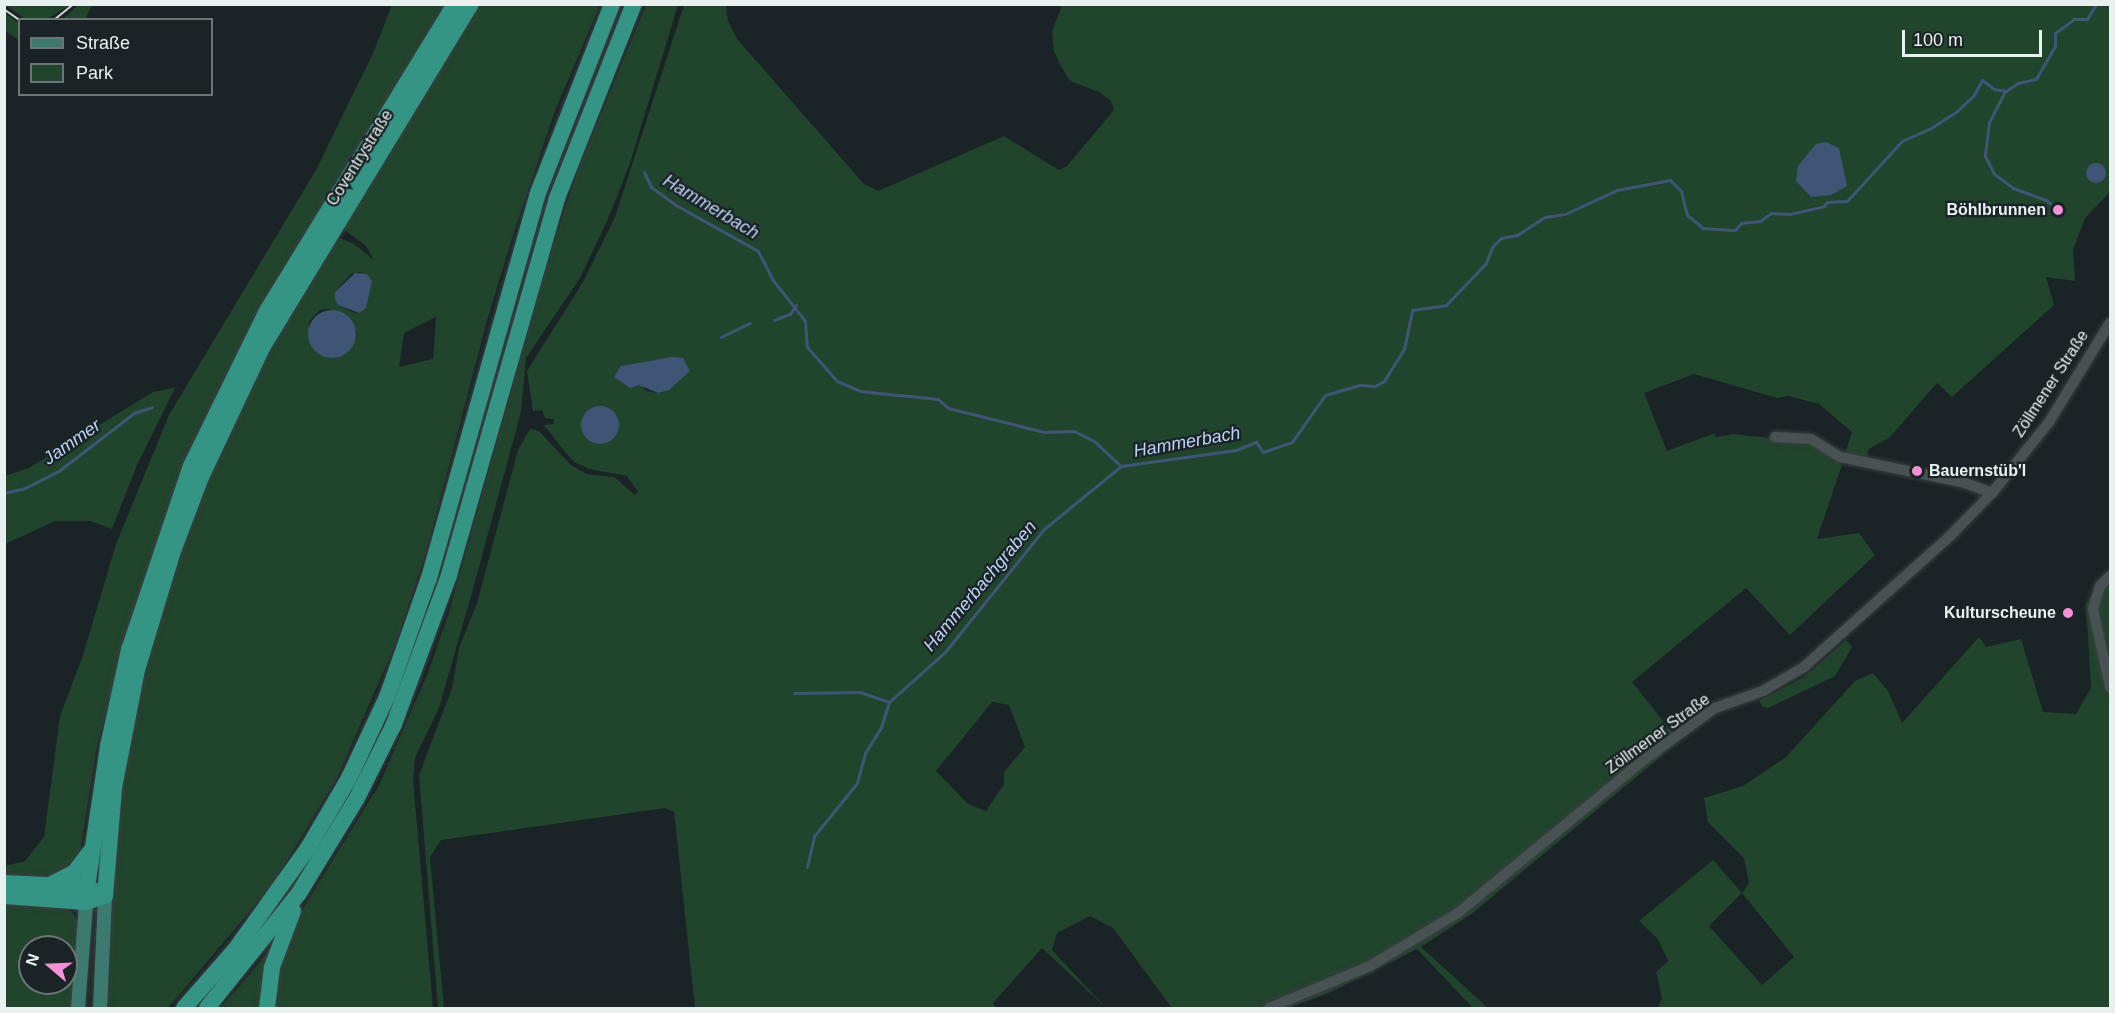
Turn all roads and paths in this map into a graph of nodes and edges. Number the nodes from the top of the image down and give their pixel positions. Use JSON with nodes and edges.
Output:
{"nodes":[{"id":1,"x":455,"y":4,"type":"edge"},
{"id":2,"x":471,"y":4,"type":"edge"},
{"id":3,"x":612,"y":4,"type":"edge"},
{"id":4,"x":634,"y":4,"type":"edge"},
{"id":5,"x":2110,"y":323,"type":"edge"},
{"id":6,"x":1775,"y":436,"type":"dead end"},
{"id":7,"x":1992,"y":494,"type":"junction"},
{"id":8,"x":2110,"y":576,"type":"edge"},
{"id":9,"x":2110,"y":687,"type":"edge"},
{"id":10,"x":92,"y":847,"type":"junction"},
{"id":11,"x":4,"y":883,"type":"edge"},
{"id":12,"x":49,"y":885,"type":"junction"},
{"id":13,"x":300,"y":893,"type":"junction"},
{"id":14,"x":87,"y":895,"type":"junction"},
{"id":15,"x":4,"y":896,"type":"edge"},
{"id":16,"x":105,"y":896,"type":"junction"},
{"id":17,"x":78,"y":1008,"type":"edge"},
{"id":18,"x":100,"y":1008,"type":"edge"},
{"id":19,"x":184,"y":1008,"type":"edge"},
{"id":20,"x":207,"y":1008,"type":"edge"},
{"id":21,"x":267,"y":1008,"type":"edge"},
{"id":22,"x":1269,"y":1008,"type":"edge"}],
"edges":[{"from":1,"to":10,"type":"highway","name":"Coventrystraße"},
{"from":2,"to":16,"type":"highway"},
{"from":3,"to":19,"type":"highway"},
{"from":4,"to":13,"type":"highway"},
{"from":5,"to":7,"type":"street","name":"Zöllmener Straße"},
{"from":6,"to":7,"type":"street"},
{"from":7,"to":22,"type":"street","name":"Zöllmener Straße"},
{"from":8,"to":9,"type":"street"},
{"from":10,"to":12,"type":"highway"},
{"from":10,"to":14,"type":"highway","name":"Coventrystraße"},
{"from":11,"to":12,"type":"highway"},
{"from":12,"to":14,"type":"highway"},
{"from":13,"to":20,"type":"highway"},
{"from":13,"to":21,"type":"highway"},
{"from":14,"to":15,"type":"highway"},
{"from":14,"to":16,"type":"highway"},
{"from":14,"to":17,"type":"main road"},
{"from":16,"to":18,"type":"main road"}]}
